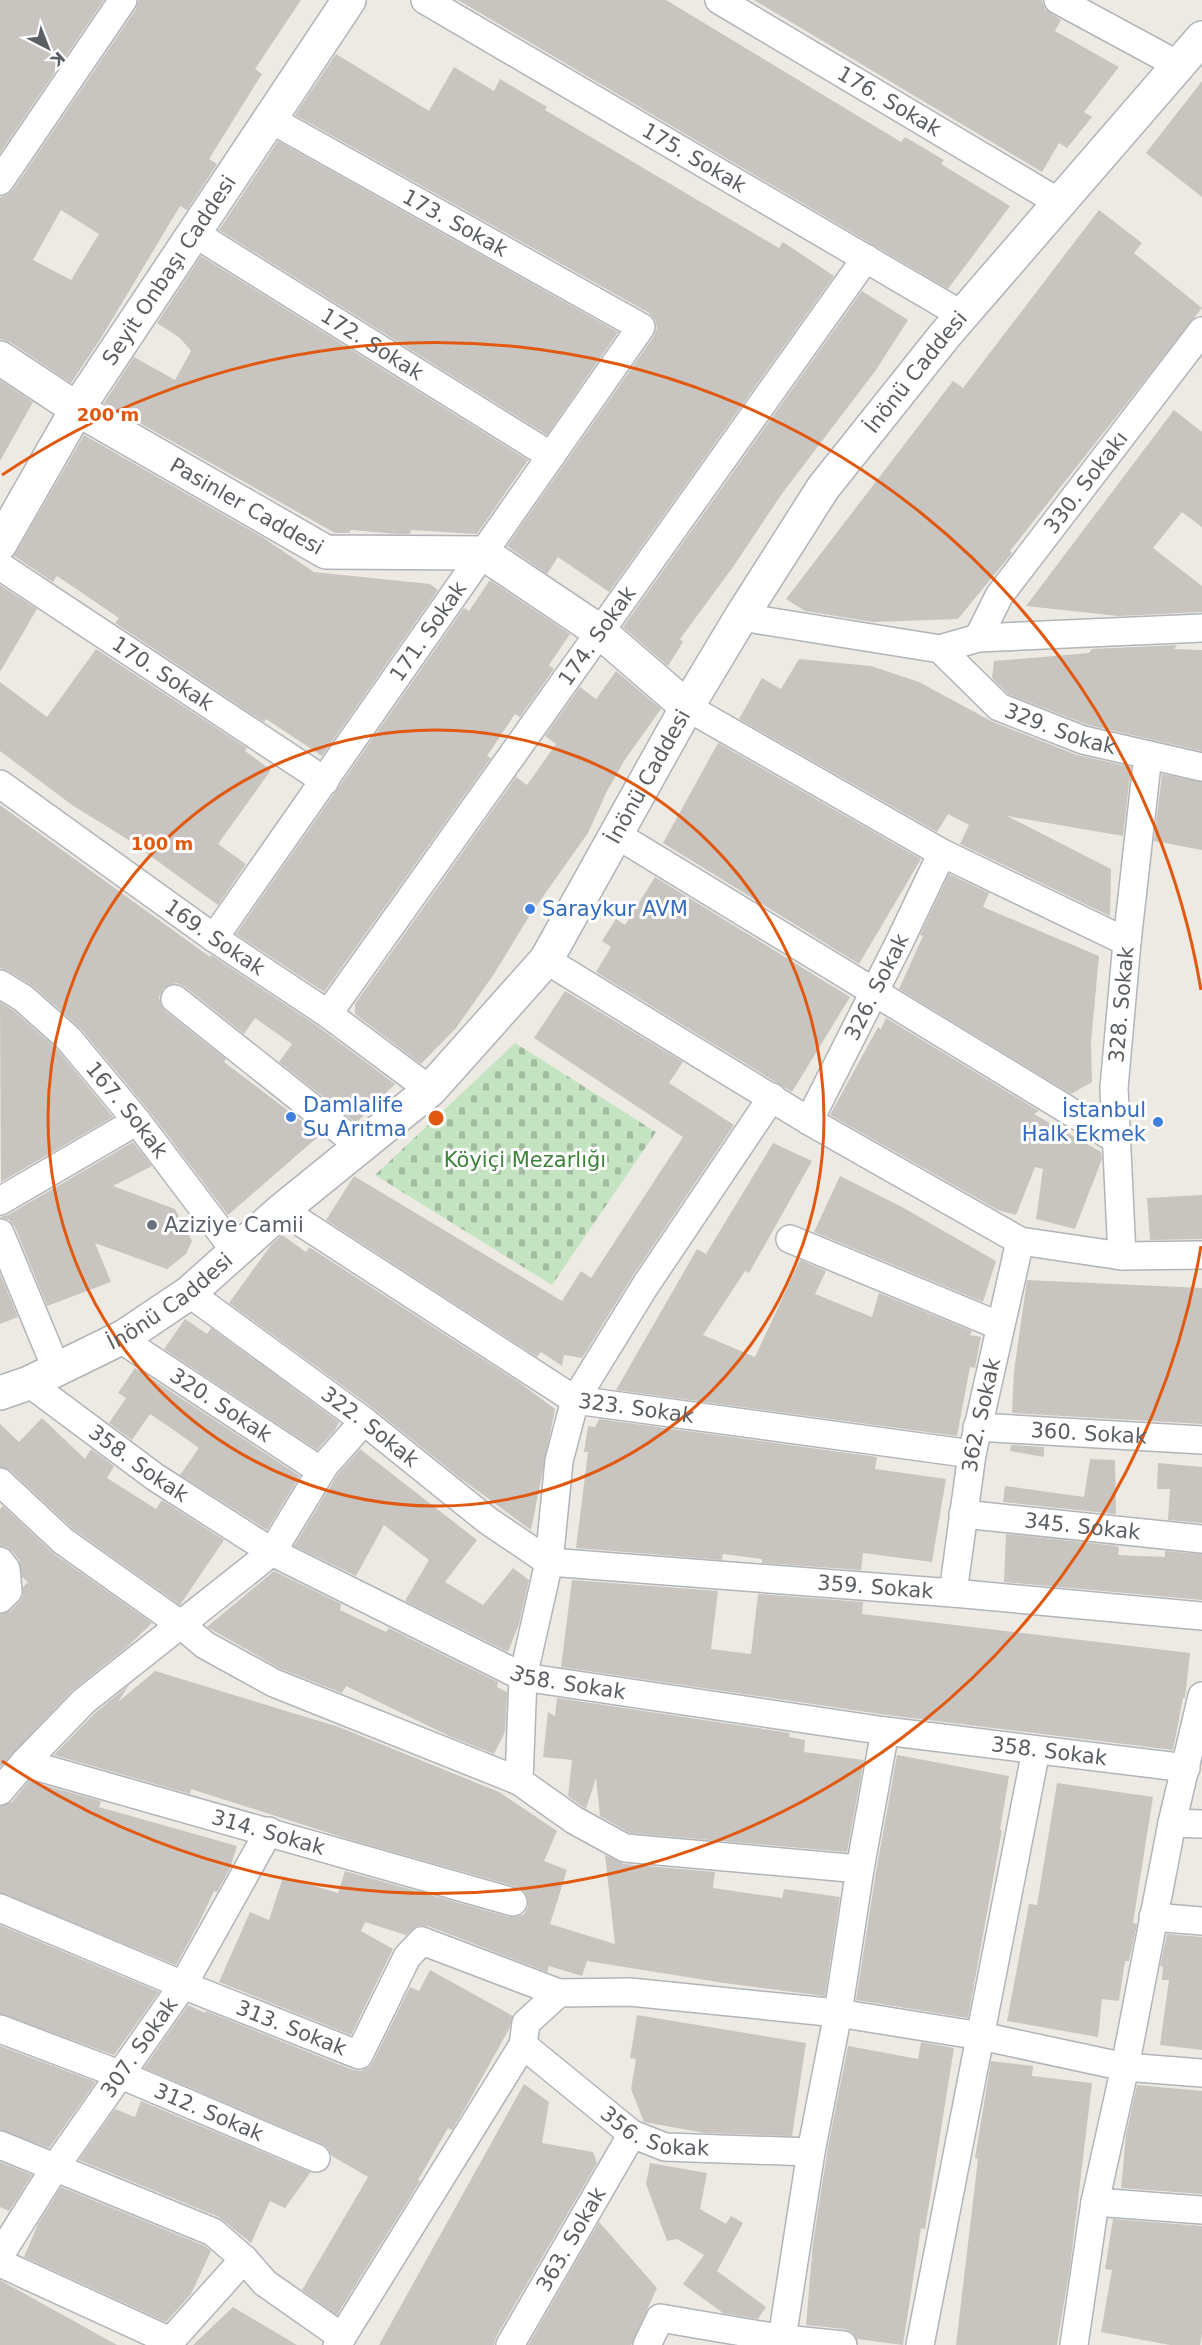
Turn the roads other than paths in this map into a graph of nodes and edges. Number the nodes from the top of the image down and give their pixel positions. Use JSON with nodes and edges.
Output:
{"nodes":[{"id":1,"x":123,"y":0,"type":"edge"},
{"id":2,"x":348,"y":0,"type":"edge"},
{"id":3,"x":425,"y":0,"type":"edge"},
{"id":4,"x":719,"y":0,"type":"edge"},
{"id":5,"x":1058,"y":0,"type":"edge"},
{"id":6,"x":1195,"y":49,"type":"edge"},
{"id":7,"x":270,"y":119,"type":"junction"},
{"id":8,"x":0,"y":181,"type":"edge"},
{"id":9,"x":1060,"y":203,"type":"junction"},
{"id":10,"x":194,"y":233,"type":"junction"},
{"id":11,"x":866,"y":258,"type":"junction"},
{"id":12,"x":962,"y":315,"type":"junction"},
{"id":13,"x":641,"y":327,"type":"joint"},
{"id":14,"x":1202,"y":331,"type":"edge"},
{"id":15,"x":0,"y":358,"type":"edge"},
{"id":16,"x":77,"y":408,"type":"junction"},
{"id":17,"x":551,"y":456,"type":"junction"},
{"id":18,"x":0,"y":544,"type":"edge"},
{"id":19,"x":483,"y":553,"type":"junction"},
{"id":20,"x":0,"y":566,"type":"edge"},
{"id":21,"x":741,"y":617,"type":"junction"},
{"id":22,"x":1202,"y":628,"type":"edge"},
{"id":23,"x":599,"y":631,"type":"junction"},
{"id":24,"x":978,"y":638,"type":"junction"},
{"id":25,"x":940,"y":649,"type":"junction"},
{"id":26,"x":687,"y":707,"type":"junction"},
{"id":27,"x":1148,"y":755,"type":"junction"},
{"id":28,"x":1202,"y":767,"type":"edge"},
{"id":29,"x":325,"y":781,"type":"junction"},
{"id":30,"x":0,"y":784,"type":"edge"},
{"id":31,"x":617,"y":835,"type":"junction"},
{"id":32,"x":942,"y":853,"type":"junction"},
{"id":33,"x":214,"y":938,"type":"junction"},
{"id":34,"x":1127,"y":942,"type":"junction"},
{"id":35,"x":546,"y":960,"type":"junction"},
{"id":36,"x":0,"y":984,"type":"edge"},
{"id":37,"x":873,"y":992,"type":"junction"},
{"id":38,"x":175,"y":999,"type":"dead end"},
{"id":39,"x":328,"y":1014,"type":"junction"},
{"id":40,"x":430,"y":1090,"type":"junction"},
{"id":41,"x":772,"y":1097,"type":"junction"},
{"id":42,"x":136,"y":1121,"type":"junction"},
{"id":43,"x":810,"y":1121,"type":"junction"},
{"id":44,"x":1117,"y":1140,"type":"junction"},
{"id":45,"x":361,"y":1147,"type":"junction"},
{"id":46,"x":0,"y":1201,"type":"edge"},
{"id":47,"x":282,"y":1210,"type":"junction"},
{"id":48,"x":0,"y":1233,"type":"edge"},
{"id":49,"x":790,"y":1239,"type":"dead end"},
{"id":50,"x":1020,"y":1241,"type":"junction"},
{"id":51,"x":236,"y":1252,"type":"junction"},
{"id":52,"x":1202,"y":1255,"type":"edge"},
{"id":53,"x":1122,"y":1256,"type":"junction"},
{"id":54,"x":189,"y":1293,"type":"junction"},
{"id":55,"x":1000,"y":1326,"type":"junction"},
{"id":56,"x":119,"y":1338,"type":"junction"},
{"id":57,"x":28,"y":1381,"type":"edge"},
{"id":58,"x":575,"y":1400,"type":"junction"},
{"id":59,"x":364,"y":1421,"type":"junction"},
{"id":60,"x":977,"y":1427,"type":"junction"},
{"id":61,"x":1202,"y":1440,"type":"edge"},
{"id":62,"x":972,"y":1454,"type":"junction"},
{"id":63,"x":321,"y":1471,"type":"junction"},
{"id":64,"x":0,"y":1482,"type":"edge"},
{"id":65,"x":963,"y":1514,"type":"junction"},
{"id":66,"x":1202,"y":1539,"type":"edge"},
{"id":67,"x":272,"y":1552,"type":"junction"},
{"id":68,"x":0,"y":1562,"type":"edge"},
{"id":69,"x":549,"y":1562,"type":"junction"},
{"id":70,"x":954,"y":1593,"type":"junction"},
{"id":71,"x":0,"y":1599,"type":"edge"},
{"id":72,"x":1202,"y":1616,"type":"edge"},
{"id":73,"x":180,"y":1624,"type":"junction"},
{"id":74,"x":523,"y":1677,"type":"junction"},
{"id":75,"x":1202,"y":1696,"type":"edge"},
{"id":76,"x":885,"y":1731,"type":"junction"},
{"id":77,"x":1036,"y":1750,"type":"junction"},
{"id":78,"x":24,"y":1763,"type":"junction"},
{"id":79,"x":1186,"y":1768,"type":"junction"},
{"id":80,"x":519,"y":1781,"type":"junction"},
{"id":81,"x":0,"y":1791,"type":"edge"},
{"id":82,"x":1172,"y":1823,"type":"junction"},
{"id":83,"x":1202,"y":1824,"type":"edge"},
{"id":84,"x":268,"y":1832,"type":"junction"},
{"id":85,"x":860,"y":1869,"type":"junction"},
{"id":86,"x":513,"y":1902,"type":"dead end"},
{"id":87,"x":0,"y":1908,"type":"edge"},
{"id":88,"x":1153,"y":1917,"type":"junction"},
{"id":89,"x":1202,"y":1921,"type":"edge"},
{"id":90,"x":183,"y":1985,"type":"junction"},
{"id":91,"x":559,"y":1993,"type":"junction"},
{"id":92,"x":838,"y":2013,"type":"junction"},
{"id":93,"x":0,"y":2029,"type":"edge"},
{"id":94,"x":981,"y":2036,"type":"junction"},
{"id":95,"x":523,"y":2045,"type":"junction"},
{"id":96,"x":1125,"y":2067,"type":"junction"},
{"id":97,"x":1202,"y":2073,"type":"edge"},
{"id":98,"x":119,"y":2074,"type":"junction"},
{"id":99,"x":632,"y":2134,"type":"junction"},
{"id":100,"x":0,"y":2145,"type":"edge"},
{"id":101,"x":811,"y":2152,"type":"junction"},
{"id":102,"x":316,"y":2158,"type":"dead end"},
{"id":103,"x":56,"y":2166,"type":"junction"},
{"id":104,"x":1095,"y":2202,"type":"junction"},
{"id":105,"x":1202,"y":2210,"type":"edge"},
{"id":106,"x":0,"y":2255,"type":"edge"},
{"id":107,"x":244,"y":2259,"type":"junction"},
{"id":108,"x":0,"y":2263,"type":"edge"},
{"id":109,"x":340,"y":2341,"type":"edge"},
{"id":110,"x":783,"y":2342,"type":"edge"},
{"id":111,"x":169,"y":2343,"type":"edge"},
{"id":112,"x":510,"y":2345,"type":"edge"},
{"id":113,"x":647,"y":2345,"type":"edge"},
{"id":114,"x":843,"y":2345,"type":"edge"},
{"id":115,"x":920,"y":2345,"type":"edge"},
{"id":116,"x":1074,"y":2345,"type":"edge"}],
"edges":[{"from":1,"to":8,"type":"street"},
{"from":2,"to":7,"type":"main road","name":"Seyit Onbaşı Caddesi"},
{"from":3,"to":11,"type":"street","name":"175. Sokak"},
{"from":4,"to":9,"type":"street","name":"176. Sokak"},
{"from":5,"to":6,"type":"street"},
{"from":6,"to":9,"type":"main road","name":"İnönü Caddesi"},
{"from":7,"to":10,"type":"main road","name":"Seyit Onbaşı Caddesi"},
{"from":7,"to":13,"type":"street","name":"173. Sokak"},
{"from":9,"to":12,"type":"main road","name":"İnönü Caddesi"},
{"from":10,"to":16,"type":"main road","name":"Seyit Onbaşı Caddesi"},
{"from":10,"to":17,"type":"street","name":"172. Sokak"},
{"from":11,"to":12,"type":"street","name":"175. Sokak"},
{"from":11,"to":23,"type":"street","name":"174. Sokak"},
{"from":12,"to":21,"type":"main road","name":"İnönü Caddesi"},
{"from":13,"to":17,"type":"street","name":"171. Sokak"},
{"from":14,"to":24,"type":"street","name":"330. Sokakı"},
{"from":15,"to":16,"type":"main road","name":"Pasinler Caddesi"},
{"from":16,"to":18,"type":"main road","name":"Seyit Onbaşı Caddesi"},
{"from":16,"to":19,"type":"main road","name":"Pasinler Caddesi"},
{"from":17,"to":19,"type":"street","name":"171. Sokak"},
{"from":19,"to":23,"type":"main road"},
{"from":19,"to":29,"type":"street","name":"171. Sokak"},
{"from":20,"to":29,"type":"street","name":"170. Sokak"},
{"from":21,"to":25,"type":"street"},
{"from":21,"to":26,"type":"main road","name":"İnönü Caddesi"},
{"from":22,"to":24,"type":"street"},
{"from":23,"to":26,"type":"main road"},
{"from":23,"to":39,"type":"street","name":"174. Sokak"},
{"from":24,"to":25,"type":"street"},
{"from":25,"to":27,"type":"street","name":"329. Sokak"},
{"from":26,"to":31,"type":"main road","name":"İnönü Caddesi"},
{"from":26,"to":32,"type":"street"},
{"from":27,"to":28,"type":"street","name":"329. Sokak"},
{"from":27,"to":34,"type":"street","name":"328. Sokak"},
{"from":29,"to":33,"type":"street","name":"171. Sokak"},
{"from":30,"to":33,"type":"street","name":"169. Sokak"},
{"from":31,"to":35,"type":"main road","name":"İnönü Caddesi"},
{"from":31,"to":37,"type":"street"},
{"from":32,"to":34,"type":"street"},
{"from":32,"to":37,"type":"street","name":"326. Sokak"},
{"from":33,"to":39,"type":"street","name":"169. Sokak"},
{"from":34,"to":44,"type":"street","name":"328. Sokak"},
{"from":35,"to":40,"type":"main road","name":"İnönü Caddesi"},
{"from":35,"to":41,"type":"street"},
{"from":36,"to":42,"type":"street","name":"167. Sokak"},
{"from":37,"to":43,"type":"street","name":"326. Sokak"},
{"from":37,"to":44,"type":"street"},
{"from":38,"to":45,"type":"street"},
{"from":39,"to":40,"type":"street","name":"169. Sokak"},
{"from":40,"to":45,"type":"main road","name":"İnönü Caddesi"},
{"from":41,"to":43,"type":"street"},
{"from":41,"to":58,"type":"street"},
{"from":42,"to":46,"type":"street"},
{"from":42,"to":51,"type":"street","name":"167. Sokak"},
{"from":43,"to":50,"type":"street"},
{"from":44,"to":53,"type":"street","name":"328. Sokak"},
{"from":45,"to":47,"type":"main road","name":"İnönü Caddesi"},
{"from":47,"to":51,"type":"main road","name":"İnönü Caddesi"},
{"from":47,"to":58,"type":"street","name":"323. Sokak"},
{"from":48,"to":57,"type":"street"},
{"from":49,"to":55,"type":"street"},
{"from":50,"to":53,"type":"street"},
{"from":50,"to":55,"type":"street","name":"362. Sokak"},
{"from":51,"to":54,"type":"main road","name":"İnönü Caddesi"},
{"from":52,"to":53,"type":"street"},
{"from":54,"to":56,"type":"main road","name":"İnönü Caddesi"},
{"from":54,"to":59,"type":"street","name":"322. Sokak"},
{"from":55,"to":60,"type":"street","name":"362. Sokak"},
{"from":56,"to":57,"type":"main road","name":"İnönü Caddesi"},
{"from":56,"to":63,"type":"street","name":"320. Sokak"},
{"from":57,"to":67,"type":"street","name":"358. Sokak"},
{"from":58,"to":62,"type":"street","name":"323. Sokak"},
{"from":58,"to":69,"type":"street"},
{"from":59,"to":63,"type":"street"},
{"from":59,"to":69,"type":"street","name":"322. Sokak"},
{"from":60,"to":61,"type":"street","name":"360. Sokak"},
{"from":60,"to":62,"type":"street","name":"362. Sokak"},
{"from":62,"to":65,"type":"street","name":"362. Sokak"},
{"from":63,"to":67,"type":"street"},
{"from":64,"to":73,"type":"street"},
{"from":65,"to":66,"type":"street","name":"345. Sokak"},
{"from":65,"to":70,"type":"street","name":"362. Sokak"},
{"from":67,"to":73,"type":"street"},
{"from":67,"to":74,"type":"street","name":"358. Sokak"},
{"from":68,"to":71,"type":"street"},
{"from":69,"to":70,"type":"street","name":"359. Sokak"},
{"from":69,"to":74,"type":"street"},
{"from":70,"to":72,"type":"street","name":"359. Sokak"},
{"from":73,"to":78,"type":"street"},
{"from":73,"to":80,"type":"street"},
{"from":74,"to":76,"type":"street","name":"358. Sokak"},
{"from":74,"to":80,"type":"street"},
{"from":75,"to":79,"type":"street"},
{"from":76,"to":77,"type":"street","name":"358. Sokak"},
{"from":76,"to":85,"type":"street"},
{"from":77,"to":79,"type":"street","name":"358. Sokak"},
{"from":77,"to":94,"type":"street"},
{"from":78,"to":81,"type":"street"},
{"from":78,"to":84,"type":"street","name":"314. Sokak"},
{"from":79,"to":82,"type":"street"},
{"from":80,"to":85,"type":"street"},
{"from":82,"to":83,"type":"street"},
{"from":82,"to":88,"type":"street"},
{"from":84,"to":86,"type":"street","name":"314. Sokak"},
{"from":84,"to":90,"type":"street","name":"307. Sokak"},
{"from":85,"to":92,"type":"street"},
{"from":87,"to":90,"type":"street","name":"313. Sokak"},
{"from":88,"to":89,"type":"street"},
{"from":88,"to":96,"type":"street"},
{"from":90,"to":91,"type":"street","name":"313. Sokak"},
{"from":90,"to":98,"type":"street","name":"307. Sokak"},
{"from":91,"to":92,"type":"street"},
{"from":91,"to":95,"type":"street"},
{"from":92,"to":94,"type":"street"},
{"from":92,"to":101,"type":"street"},
{"from":93,"to":98,"type":"street","name":"312. Sokak"},
{"from":94,"to":96,"type":"street"},
{"from":94,"to":115,"type":"street"},
{"from":95,"to":99,"type":"street","name":"356. Sokak"},
{"from":95,"to":109,"type":"street"},
{"from":96,"to":97,"type":"street"},
{"from":96,"to":104,"type":"street"},
{"from":98,"to":102,"type":"street","name":"312. Sokak"},
{"from":98,"to":103,"type":"street","name":"307. Sokak"},
{"from":99,"to":101,"type":"street","name":"356. Sokak"},
{"from":99,"to":112,"type":"street","name":"363. Sokak"},
{"from":100,"to":103,"type":"street"},
{"from":101,"to":110,"type":"street"},
{"from":103,"to":106,"type":"street","name":"307. Sokak"},
{"from":103,"to":107,"type":"street"},
{"from":104,"to":105,"type":"street"},
{"from":104,"to":116,"type":"street"},
{"from":107,"to":109,"type":"street"},
{"from":107,"to":111,"type":"street"},
{"from":108,"to":111,"type":"street"},
{"from":110,"to":113,"type":"street"},
{"from":110,"to":114,"type":"street"}]}
